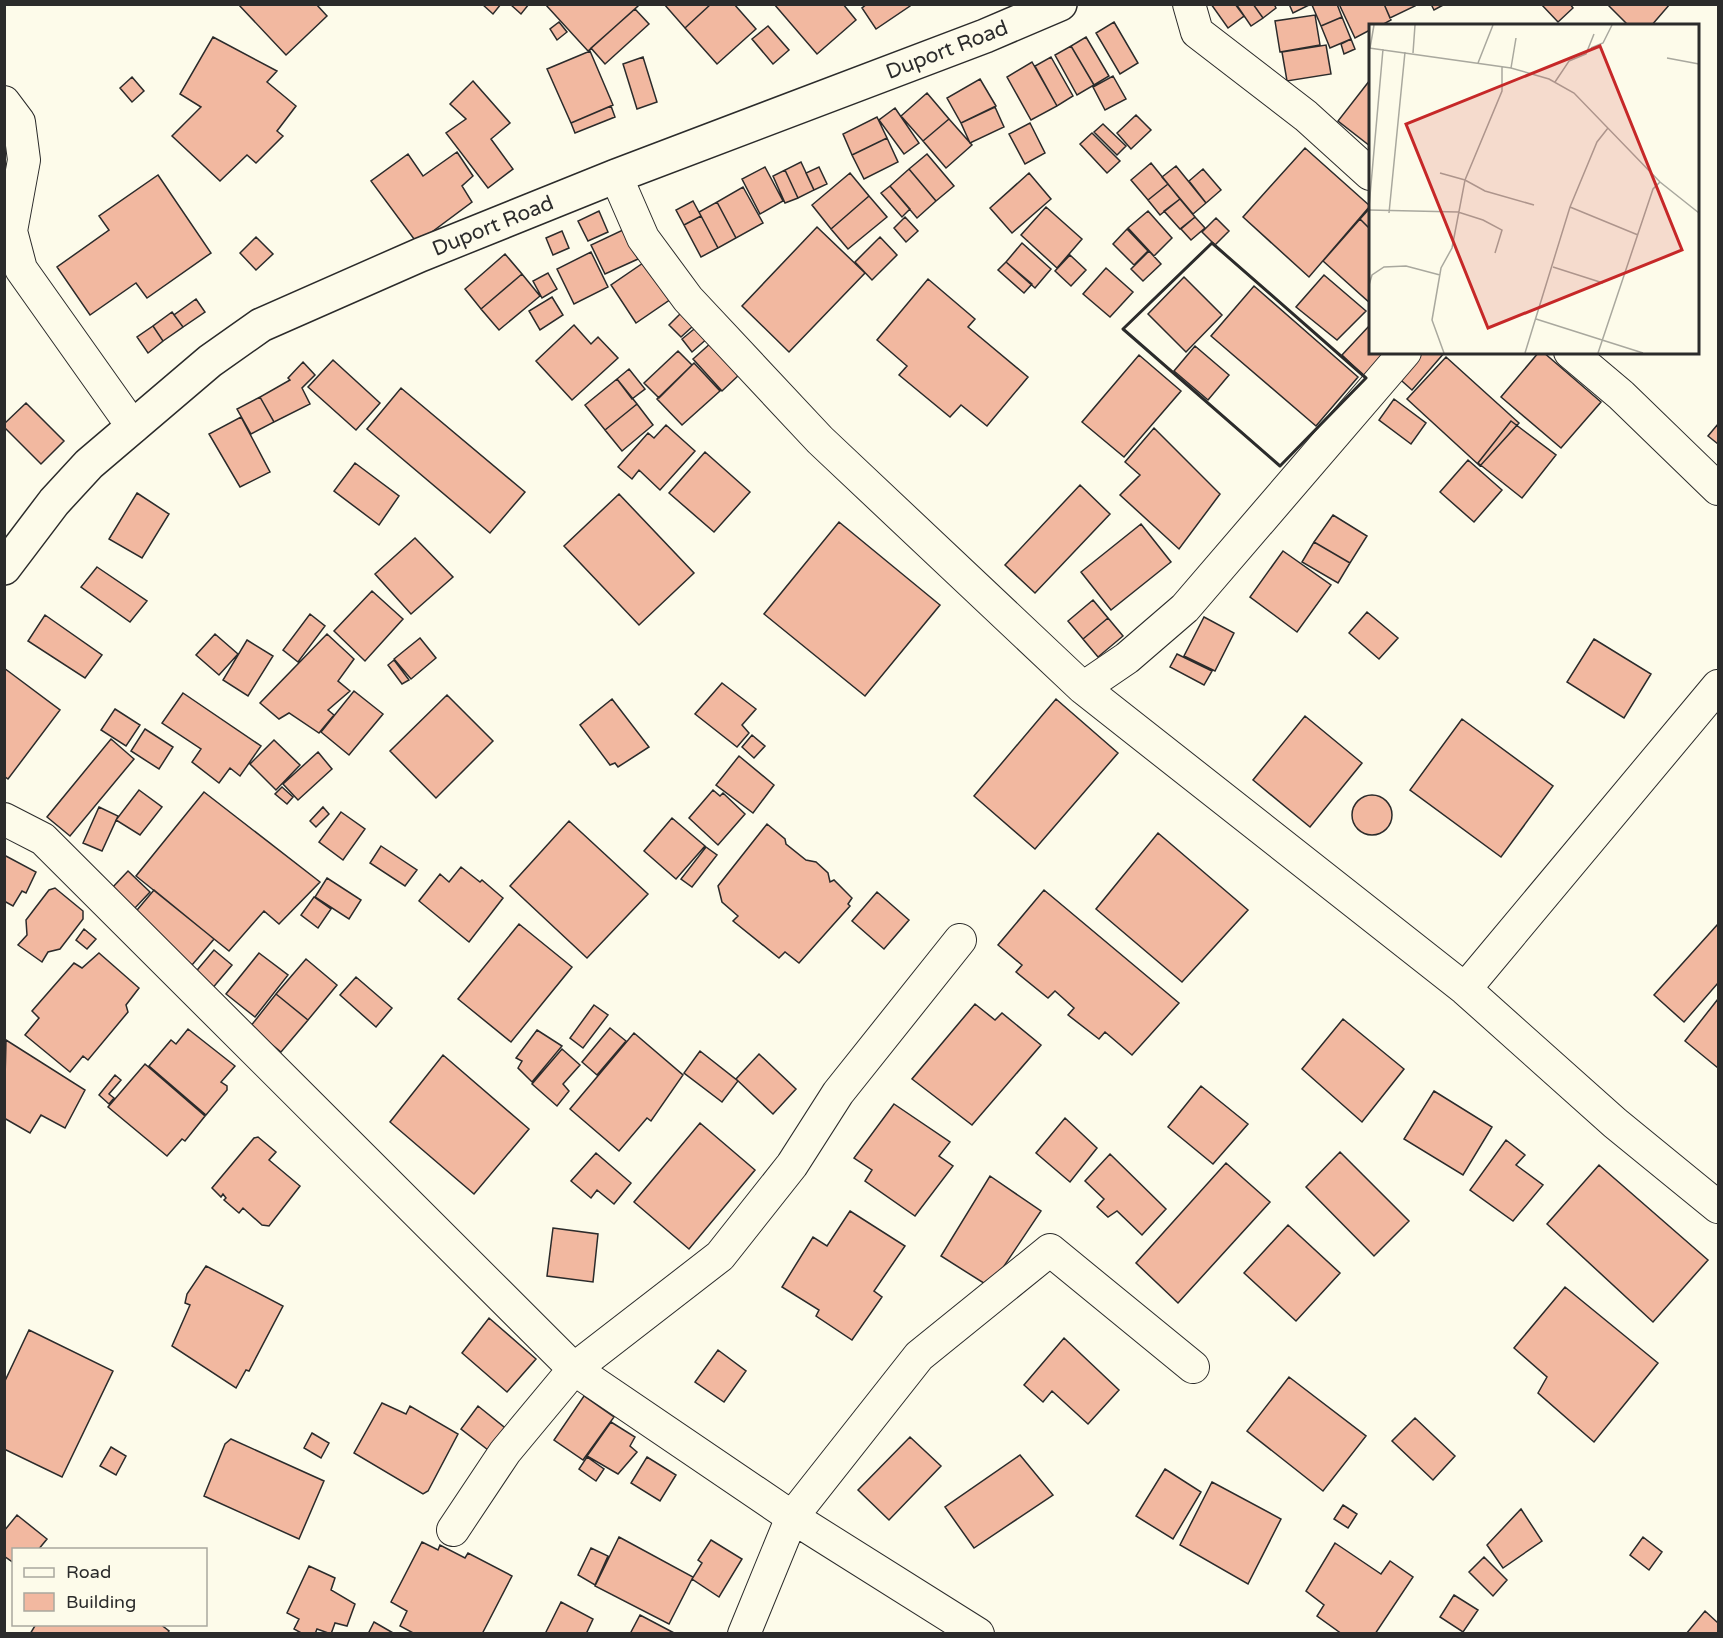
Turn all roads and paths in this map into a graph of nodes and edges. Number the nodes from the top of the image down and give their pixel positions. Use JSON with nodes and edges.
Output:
{"nodes":[{"id":1,"x":1060,"y":4,"type":"edge"},
{"id":2,"x":1189,"y":4,"type":"edge"},
{"id":3,"x":4,"y":102,"type":"edge"},
{"id":4,"x":1369,"y":172,"type":"edge"},
{"id":5,"x":616,"y":176,"type":"junction"},
{"id":6,"x":1403,"y":354,"type":"edge"},
{"id":7,"x":1572,"y":354,"type":"edge"},
{"id":8,"x":133,"y":427,"type":"junction"},
{"id":9,"x":1719,"y":489,"type":"edge"},
{"id":10,"x":4,"y":568,"type":"edge"},
{"id":11,"x":1719,"y":686,"type":"edge"},
{"id":12,"x":1083,"y":688,"type":"junction"},
{"id":13,"x":4,"y":819,"type":"edge"},
{"id":14,"x":960,"y":940,"type":"dead end"},
{"id":15,"x":1465,"y":989,"type":"junction"},
{"id":16,"x":1719,"y":1207,"type":"edge"},
{"id":17,"x":1193,"y":1367,"type":"dead end"},
{"id":18,"x":574,"y":1369,"type":"junction"},
{"id":19,"x":792,"y":1517,"type":"junction"},
{"id":20,"x":453,"y":1530,"type":"dead end"},
{"id":21,"x":744,"y":1634,"type":"edge"},
{"id":22,"x":978,"y":1634,"type":"edge"}],
"edges":[{"from":1,"to":5,"type":"street","name":"Duport Road"},
{"from":2,"to":4,"type":"street"},
{"from":3,"to":8,"type":"street"},
{"from":5,"to":8,"type":"street","name":"Duport Road"},
{"from":5,"to":12,"type":"street"},
{"from":6,"to":12,"type":"street"},
{"from":7,"to":9,"type":"street"},
{"from":8,"to":10,"type":"street","name":"Duport Road"},
{"from":11,"to":15,"type":"street"},
{"from":12,"to":15,"type":"street"},
{"from":13,"to":18,"type":"street"},
{"from":14,"to":18,"type":"street"},
{"from":15,"to":16,"type":"street"},
{"from":17,"to":19,"type":"street"},
{"from":18,"to":19,"type":"street"},
{"from":18,"to":20,"type":"street"},
{"from":19,"to":21,"type":"street"},
{"from":19,"to":22,"type":"street"}]}
